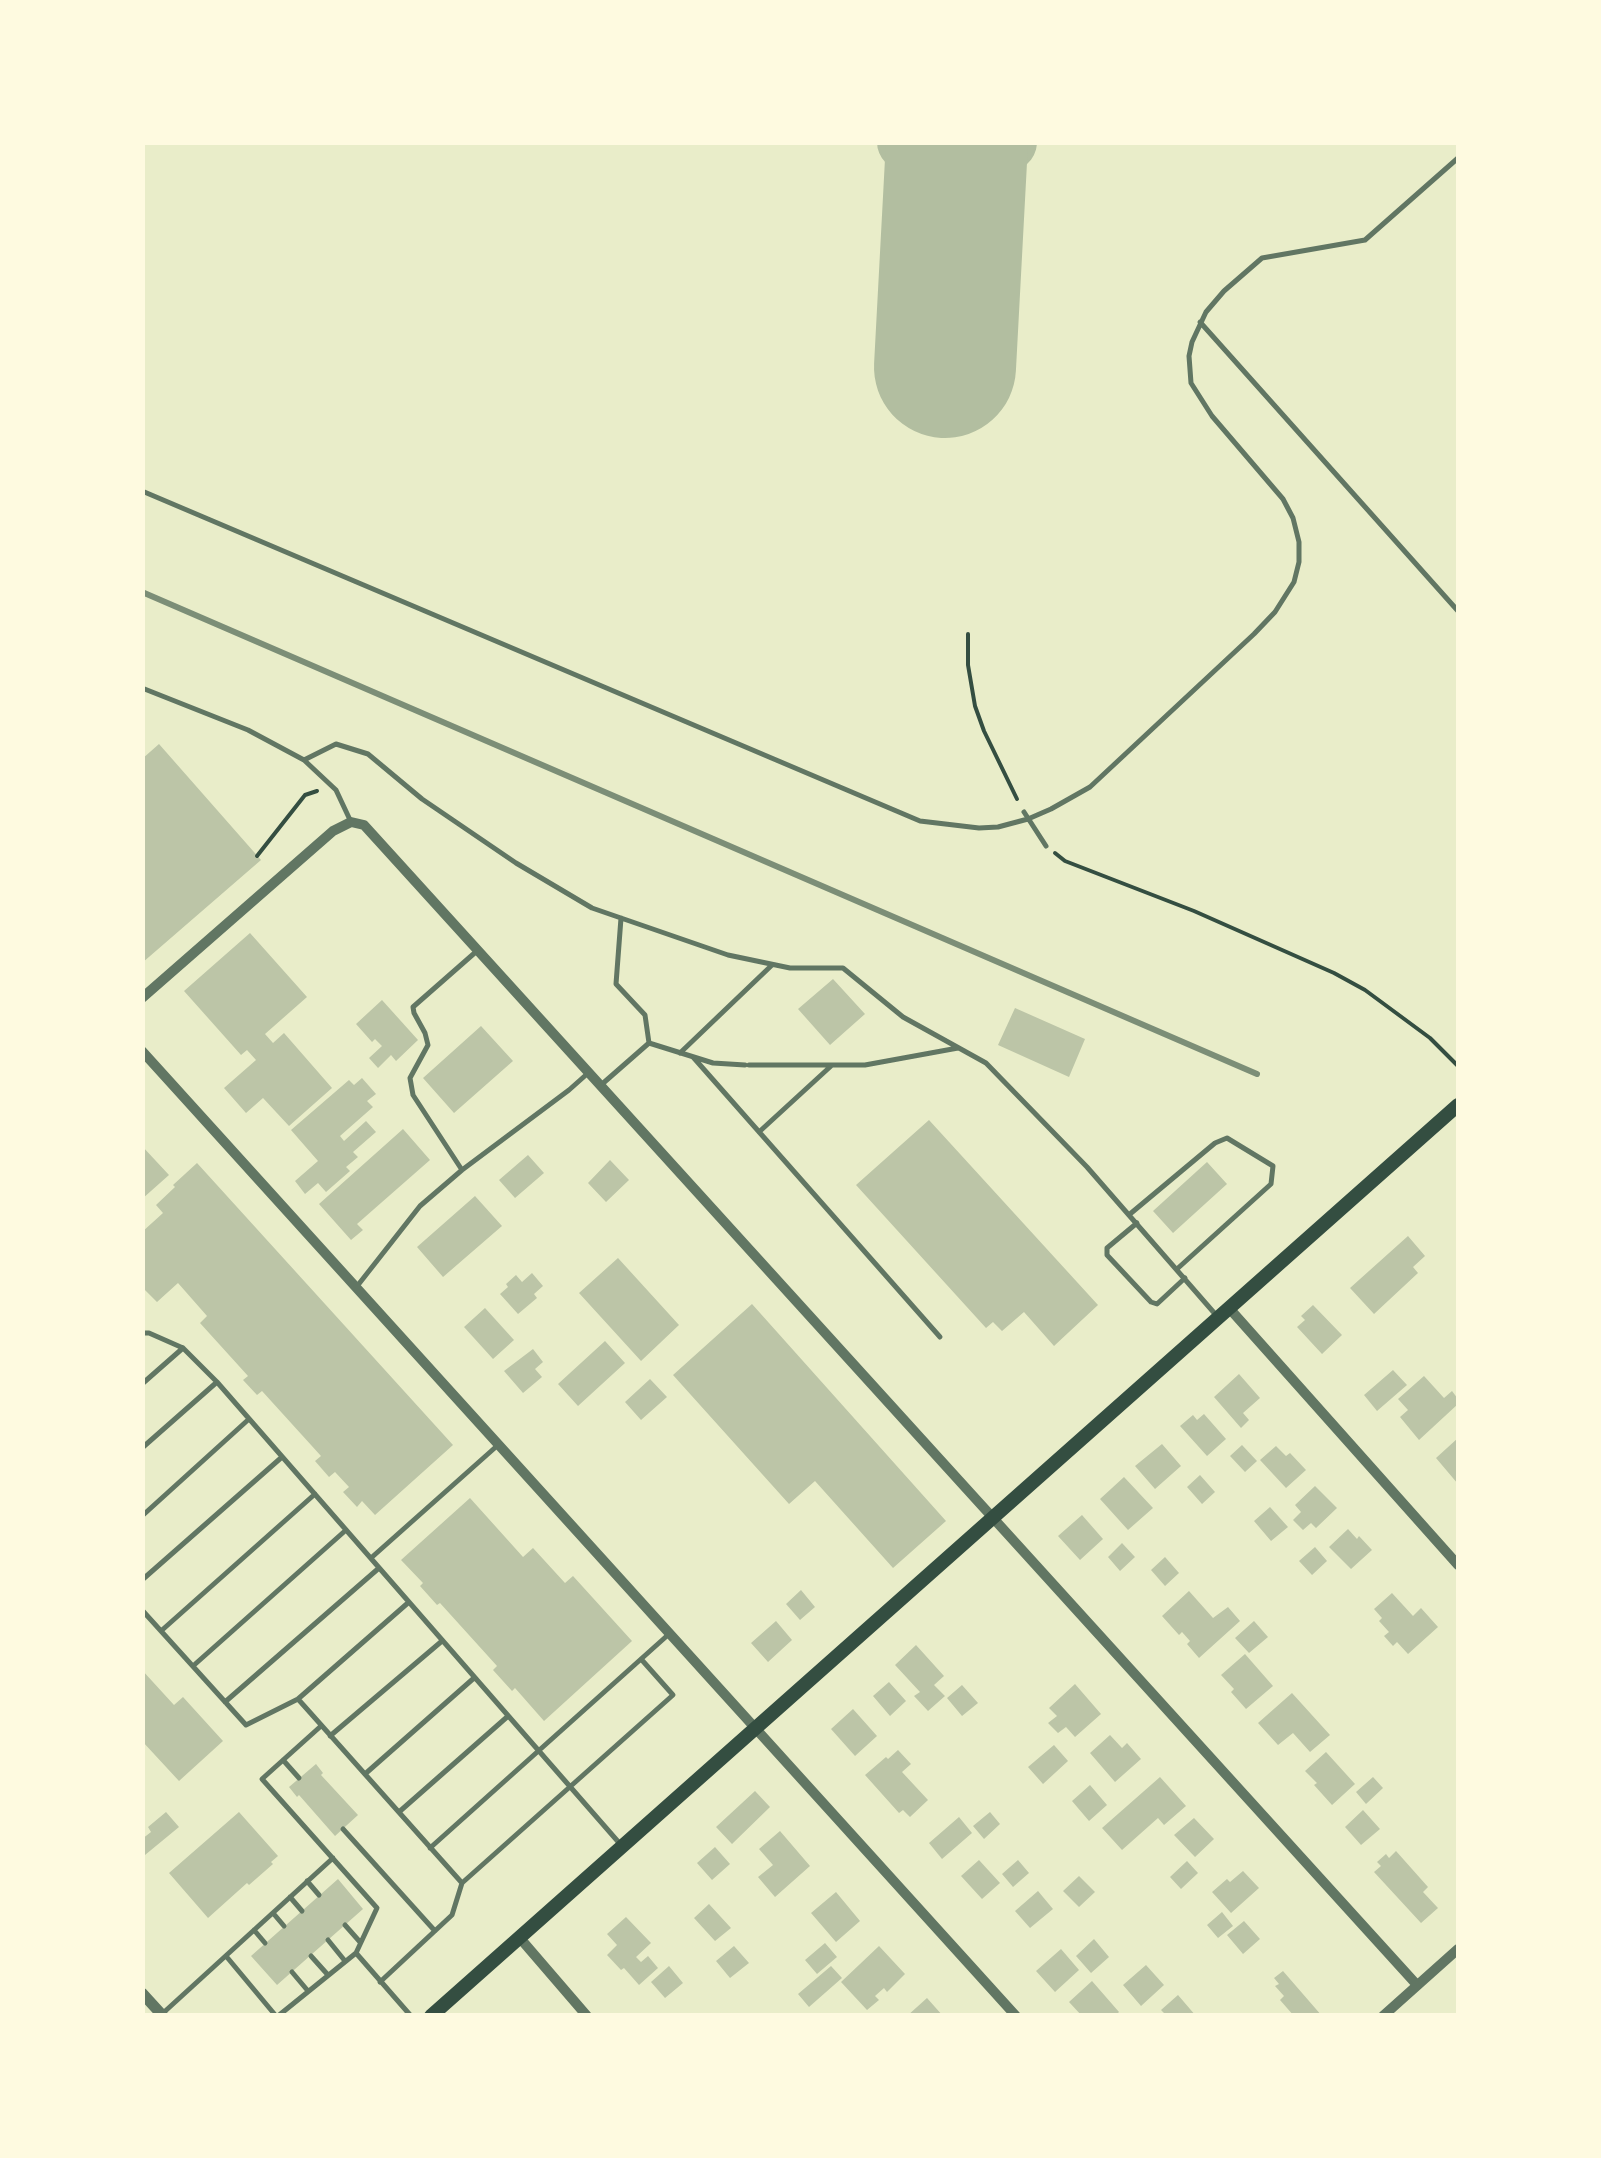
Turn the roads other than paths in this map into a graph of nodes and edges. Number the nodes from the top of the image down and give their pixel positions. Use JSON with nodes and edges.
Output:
{"nodes":[{"id":1,"x":1458,"y":158,"type":"edge"},
{"id":2,"x":1200,"y":322,"type":"junction"},
{"id":3,"x":142,"y":491,"type":"edge"},
{"id":4,"x":1458,"y":611,"type":"edge"},
{"id":5,"x":142,"y":688,"type":"edge"},
{"id":6,"x":304,"y":760,"type":"junction"},
{"id":7,"x":1026,"y":816,"type":"junction"},
{"id":8,"x":350,"y":822,"type":"junction"},
{"id":9,"x":1046,"y":846,"type":"road end"},
{"id":10,"x":621,"y":918,"type":"junction"},
{"id":11,"x":479,"y":949,"type":"junction"},
{"id":12,"x":772,"y":965,"type":"junction"},
{"id":13,"x":142,"y":998,"type":"edge"},
{"id":14,"x":649,"y":1044,"type":"junction"},
{"id":15,"x":958,"y":1048,"type":"junction"},
{"id":16,"x":142,"y":1051,"type":"edge"},
{"id":17,"x":680,"y":1053,"type":"junction"},
{"id":18,"x":693,"y":1057,"type":"junction"},
{"id":19,"x":831,"y":1066,"type":"junction"},
{"id":20,"x":589,"y":1072,"type":"junction"},
{"id":21,"x":601,"y":1085,"type":"junction"},
{"id":22,"x":1458,"y":1105,"type":"edge"},
{"id":23,"x":759,"y":1132,"type":"junction"},
{"id":24,"x":462,"y":1170,"type":"junction"},
{"id":25,"x":1130,"y":1214,"type":"junction"},
{"id":26,"x":1137,"y":1223,"type":"junction"},
{"id":27,"x":1177,"y":1269,"type":"junction"},
{"id":28,"x":1186,"y":1278,"type":"junction"},
{"id":29,"x":356,"y":1287,"type":"junction"},
{"id":30,"x":1224,"y":1312,"type":"junction"},
{"id":31,"x":142,"y":1333,"type":"edge"},
{"id":32,"x":940,"y":1337,"type":"dead end"},
{"id":33,"x":183,"y":1348,"type":"junction"},
{"id":34,"x":217,"y":1382,"type":"junction"},
{"id":35,"x":142,"y":1384,"type":"edge"},
{"id":36,"x":250,"y":1419,"type":"junction"},
{"id":37,"x":498,"y":1444,"type":"junction"},
{"id":38,"x":142,"y":1448,"type":"edge"},
{"id":39,"x":282,"y":1456,"type":"junction"},
{"id":40,"x":315,"y":1494,"type":"junction"},
{"id":41,"x":142,"y":1516,"type":"edge"},
{"id":42,"x":992,"y":1519,"type":"junction"},
{"id":43,"x":346,"y":1530,"type":"junction"},
{"id":44,"x":371,"y":1558,"type":"junction"},
{"id":45,"x":1458,"y":1565,"type":"edge"},
{"id":46,"x":379,"y":1568,"type":"junction"},
{"id":47,"x":142,"y":1580,"type":"edge"},
{"id":48,"x":409,"y":1602,"type":"junction"},
{"id":49,"x":142,"y":1610,"type":"edge"},
{"id":50,"x":161,"y":1630,"type":"junction"},
{"id":51,"x":669,"y":1634,"type":"junction"},
{"id":52,"x":442,"y":1641,"type":"junction"},
{"id":53,"x":641,"y":1658,"type":"junction"},
{"id":54,"x":193,"y":1666,"type":"junction"},
{"id":55,"x":474,"y":1678,"type":"junction"},
{"id":56,"x":298,"y":1699,"type":"junction"},
{"id":57,"x":225,"y":1702,"type":"junction"},
{"id":58,"x":507,"y":1716,"type":"junction"},
{"id":59,"x":322,"y":1726,"type":"junction"},
{"id":60,"x":755,"y":1729,"type":"junction"},
{"id":61,"x":330,"y":1736,"type":"junction"},
{"id":62,"x":538,"y":1751,"type":"junction"},
{"id":63,"x":283,"y":1760,"type":"junction"},
{"id":64,"x":364,"y":1774,"type":"junction"},
{"id":65,"x":299,"y":1778,"type":"dead end"},
{"id":66,"x":570,"y":1786,"type":"junction"},
{"id":67,"x":399,"y":1812,"type":"junction"},
{"id":68,"x":343,"y":1829,"type":"dead end"},
{"id":69,"x":622,"y":1846,"type":"junction"},
{"id":70,"x":430,"y":1848,"type":"junction"},
{"id":71,"x":333,"y":1858,"type":"junction"},
{"id":72,"x":307,"y":1882,"type":"junction"},
{"id":73,"x":462,"y":1883,"type":"junction"},
{"id":74,"x":319,"y":1896,"type":"dead end"},
{"id":75,"x":290,"y":1897,"type":"junction"},
{"id":76,"x":302,"y":1911,"type":"dead end"},
{"id":77,"x":273,"y":1913,"type":"junction"},
{"id":78,"x":345,"y":1925,"type":"dead end"},
{"id":79,"x":284,"y":1926,"type":"dead end"},
{"id":80,"x":254,"y":1930,"type":"junction"},
{"id":81,"x":435,"y":1931,"type":"junction"},
{"id":82,"x":519,"y":1937,"type":"junction"},
{"id":83,"x":328,"y":1940,"type":"dead end"},
{"id":84,"x":266,"y":1943,"type":"dead end"},
{"id":85,"x":360,"y":1943,"type":"junction"},
{"id":86,"x":1458,"y":1949,"type":"edge"},
{"id":87,"x":356,"y":1953,"type":"junction"},
{"id":88,"x":226,"y":1956,"type":"junction"},
{"id":89,"x":311,"y":1956,"type":"dead end"},
{"id":90,"x":346,"y":1961,"type":"junction"},
{"id":91,"x":292,"y":1972,"type":"dead end"},
{"id":92,"x":328,"y":1975,"type":"junction"},
{"id":93,"x":380,"y":1982,"type":"junction"},
{"id":94,"x":1417,"y":1985,"type":"junction"},
{"id":95,"x":308,"y":1991,"type":"junction"},
{"id":96,"x":142,"y":1992,"type":"edge"},
{"id":97,"x":163,"y":2015,"type":"edge"},
{"id":98,"x":277,"y":2016,"type":"edge"},
{"id":99,"x":411,"y":2016,"type":"edge"},
{"id":100,"x":432,"y":2016,"type":"edge"},
{"id":101,"x":587,"y":2016,"type":"edge"},
{"id":102,"x":1016,"y":2016,"type":"edge"},
{"id":103,"x":1384,"y":2016,"type":"edge"}],
"edges":[{"from":1,"to":2,"type":"lane"},
{"from":2,"to":4,"type":"lane"},
{"from":2,"to":7,"type":"lane"},
{"from":3,"to":7,"type":"lane"},
{"from":5,"to":6,"type":"lane"},
{"from":6,"to":8,"type":"lane"},
{"from":6,"to":10,"type":"lane"},
{"from":7,"to":9,"type":"lane"},
{"from":8,"to":11,"type":"street"},
{"from":8,"to":13,"type":"street"},
{"from":10,"to":12,"type":"lane"},
{"from":10,"to":14,"type":"lane"},
{"from":11,"to":20,"type":"street"},
{"from":11,"to":24,"type":"lane"},
{"from":12,"to":15,"type":"lane"},
{"from":12,"to":17,"type":"lane"},
{"from":14,"to":17,"type":"lane"},
{"from":14,"to":21,"type":"lane"},
{"from":15,"to":19,"type":"lane"},
{"from":15,"to":25,"type":"lane"},
{"from":16,"to":29,"type":"street"},
{"from":17,"to":18,"type":"lane"},
{"from":18,"to":19,"type":"lane"},
{"from":18,"to":23,"type":"lane"},
{"from":19,"to":23,"type":"lane"},
{"from":20,"to":21,"type":"street"},
{"from":20,"to":24,"type":"lane"},
{"from":21,"to":42,"type":"street"},
{"from":22,"to":30,"type":"main road"},
{"from":23,"to":32,"type":"lane"},
{"from":24,"to":29,"type":"lane"},
{"from":25,"to":26,"type":"lane"},
{"from":25,"to":27,"type":"lane"},
{"from":26,"to":27,"type":"lane"},
{"from":26,"to":28,"type":"lane"},
{"from":27,"to":28,"type":"lane"},
{"from":28,"to":30,"type":"lane"},
{"from":29,"to":37,"type":"street"},
{"from":30,"to":42,"type":"main road"},
{"from":30,"to":45,"type":"street"},
{"from":31,"to":33,"type":"lane"},
{"from":33,"to":34,"type":"lane"},
{"from":33,"to":35,"type":"lane"},
{"from":34,"to":36,"type":"lane"},
{"from":34,"to":38,"type":"lane"},
{"from":36,"to":39,"type":"lane"},
{"from":36,"to":41,"type":"lane"},
{"from":37,"to":44,"type":"lane"},
{"from":37,"to":51,"type":"street"},
{"from":39,"to":40,"type":"lane"},
{"from":39,"to":47,"type":"lane"},
{"from":40,"to":43,"type":"lane"},
{"from":40,"to":50,"type":"lane"},
{"from":42,"to":60,"type":"main road"},
{"from":42,"to":94,"type":"street"},
{"from":43,"to":44,"type":"lane"},
{"from":43,"to":54,"type":"lane"},
{"from":44,"to":46,"type":"lane"},
{"from":46,"to":48,"type":"lane"},
{"from":46,"to":57,"type":"lane"},
{"from":48,"to":52,"type":"lane"},
{"from":48,"to":56,"type":"lane"},
{"from":49,"to":50,"type":"lane"},
{"from":50,"to":54,"type":"lane"},
{"from":51,"to":53,"type":"lane"},
{"from":51,"to":60,"type":"street"},
{"from":52,"to":55,"type":"lane"},
{"from":52,"to":61,"type":"lane"},
{"from":53,"to":62,"type":"lane"},
{"from":53,"to":66,"type":"lane"},
{"from":54,"to":57,"type":"lane"},
{"from":55,"to":58,"type":"lane"},
{"from":55,"to":64,"type":"lane"},
{"from":56,"to":57,"type":"lane"},
{"from":56,"to":59,"type":"lane"},
{"from":58,"to":62,"type":"lane"},
{"from":58,"to":67,"type":"lane"},
{"from":59,"to":61,"type":"lane"},
{"from":59,"to":63,"type":"lane"},
{"from":60,"to":69,"type":"main road"},
{"from":60,"to":102,"type":"street"},
{"from":61,"to":64,"type":"lane"},
{"from":62,"to":66,"type":"lane"},
{"from":62,"to":70,"type":"lane"},
{"from":63,"to":65,"type":"lane"},
{"from":63,"to":71,"type":"lane"},
{"from":64,"to":67,"type":"lane"},
{"from":66,"to":69,"type":"lane"},
{"from":66,"to":73,"type":"lane"},
{"from":67,"to":70,"type":"lane"},
{"from":68,"to":81,"type":"lane"},
{"from":69,"to":82,"type":"main road"},
{"from":70,"to":73,"type":"lane"},
{"from":71,"to":72,"type":"lane"},
{"from":71,"to":85,"type":"lane"},
{"from":72,"to":74,"type":"lane"},
{"from":72,"to":75,"type":"lane"},
{"from":73,"to":81,"type":"lane"},
{"from":75,"to":76,"type":"lane"},
{"from":75,"to":77,"type":"lane"},
{"from":77,"to":79,"type":"lane"},
{"from":77,"to":80,"type":"lane"},
{"from":78,"to":85,"type":"lane"},
{"from":80,"to":84,"type":"lane"},
{"from":80,"to":88,"type":"lane"},
{"from":81,"to":93,"type":"lane"},
{"from":82,"to":100,"type":"main road"},
{"from":82,"to":101,"type":"street"},
{"from":83,"to":90,"type":"lane"},
{"from":85,"to":87,"type":"lane"},
{"from":86,"to":94,"type":"street"},
{"from":87,"to":90,"type":"lane"},
{"from":87,"to":93,"type":"lane"},
{"from":88,"to":97,"type":"lane"},
{"from":88,"to":98,"type":"lane"},
{"from":89,"to":92,"type":"lane"},
{"from":90,"to":92,"type":"lane"},
{"from":91,"to":95,"type":"lane"},
{"from":92,"to":95,"type":"lane"},
{"from":93,"to":99,"type":"lane"},
{"from":94,"to":103,"type":"street"},
{"from":95,"to":98,"type":"lane"},
{"from":96,"to":97,"type":"street"}]}
